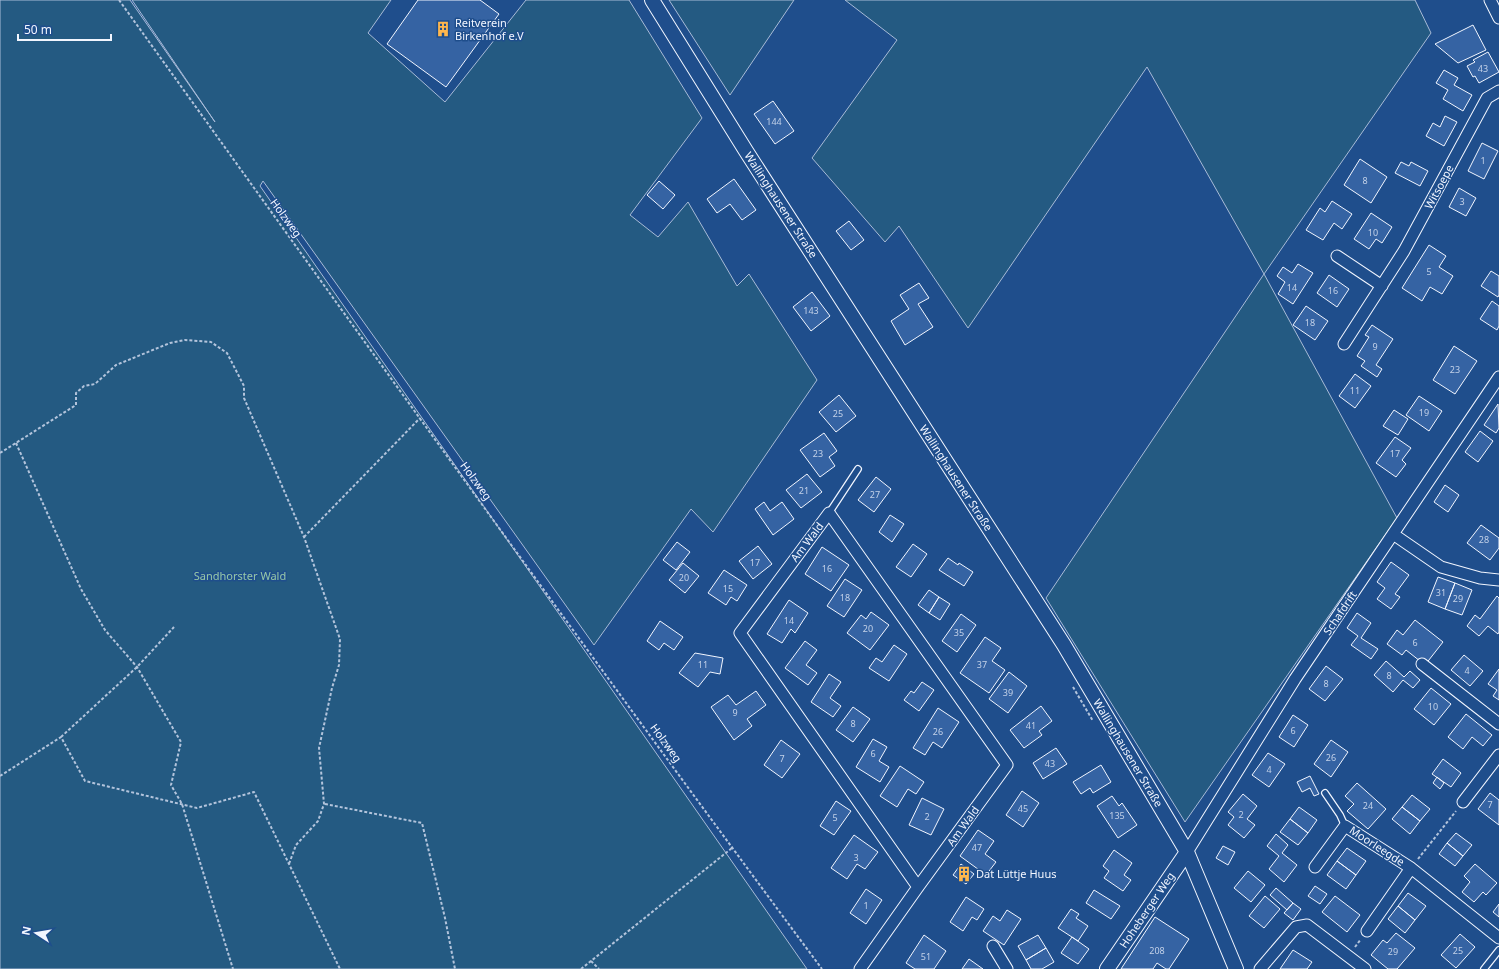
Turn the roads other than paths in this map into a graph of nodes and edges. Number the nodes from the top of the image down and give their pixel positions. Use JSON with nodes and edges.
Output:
{"nodes":[{"id":1,"x":652,"y":0,"type":"edge"},
{"id":2,"x":1490,"y":0,"type":"edge"},
{"id":3,"x":1499,"y":18,"type":"edge"},
{"id":4,"x":1499,"y":91,"type":"edge"},
{"id":5,"x":1337,"y":256,"type":"dead end"},
{"id":6,"x":1382,"y":286,"type":"junction"},
{"id":7,"x":1344,"y":344,"type":"dead end"},
{"id":8,"x":1499,"y":377,"type":"edge"},
{"id":9,"x":858,"y":470,"type":"dead end"},
{"id":10,"x":829,"y":513,"type":"junction"},
{"id":11,"x":1393,"y":534,"type":"junction"},
{"id":12,"x":1499,"y":580,"type":"edge"},
{"id":13,"x":1422,"y":664,"type":"dead end"},
{"id":14,"x":1499,"y":724,"type":"edge"},
{"id":15,"x":1499,"y":755,"type":"edge"},
{"id":16,"x":1325,"y":793,"type":"dead end"},
{"id":17,"x":1462,"y":802,"type":"road end"},
{"id":18,"x":1345,"y":826,"type":"junction"},
{"id":19,"x":1187,"y":852,"type":"junction"},
{"id":20,"x":1315,"y":867,"type":"dead end"},
{"id":21,"x":1411,"y":868,"type":"junction"},
{"id":22,"x":918,"y":887,"type":"junction"},
{"id":23,"x":1367,"y":931,"type":"road end"},
{"id":24,"x":1499,"y":938,"type":"edge"},
{"id":25,"x":993,"y":946,"type":"dead end"},
{"id":26,"x":1499,"y":950,"type":"edge"},
{"id":27,"x":860,"y":969,"type":"edge"},
{"id":28,"x":1007,"y":969,"type":"edge"},
{"id":29,"x":1107,"y":969,"type":"edge"},
{"id":30,"x":1236,"y":969,"type":"edge"},
{"id":31,"x":1260,"y":969,"type":"edge"},
{"id":32,"x":1365,"y":969,"type":"edge"},
{"id":33,"x":1484,"y":969,"type":"edge"}],
"edges":[{"from":1,"to":19,"type":"street","name":"Wallinghausener Straße"},
{"from":2,"to":3,"type":"street"},
{"from":4,"to":6,"type":"street","name":"Witsoepe"},
{"from":5,"to":6,"type":"street"},
{"from":6,"to":7,"type":"street","name":"Witsoepe"},
{"from":8,"to":11,"type":"street","name":"Schafdrift"},
{"from":9,"to":10,"type":"lane"},
{"from":10,"to":22,"type":"street","name":"Am Wald"},
{"from":10,"to":22,"type":"street","name":"Am Wald"},
{"from":11,"to":12,"type":"street"},
{"from":11,"to":19,"type":"street","name":"Schafdrift"},
{"from":13,"to":14,"type":"street"},
{"from":15,"to":17,"type":"street"},
{"from":16,"to":18,"type":"lane"},
{"from":18,"to":20,"type":"street","name":"Moorleegde"},
{"from":18,"to":21,"type":"street","name":"Moorleegde"},
{"from":19,"to":29,"type":"street","name":"Hoheberger Weg"},
{"from":19,"to":30,"type":"street","name":"Wallinghausener Straße"},
{"from":21,"to":23,"type":"street","name":"Moorleegde"},
{"from":21,"to":24,"type":"street","name":"Moorleegde"},
{"from":22,"to":27,"type":"street","name":"Am Wald"},
{"from":25,"to":28,"type":"street"},
{"from":26,"to":33,"type":"lane"},
{"from":31,"to":32,"type":"street"}]}
